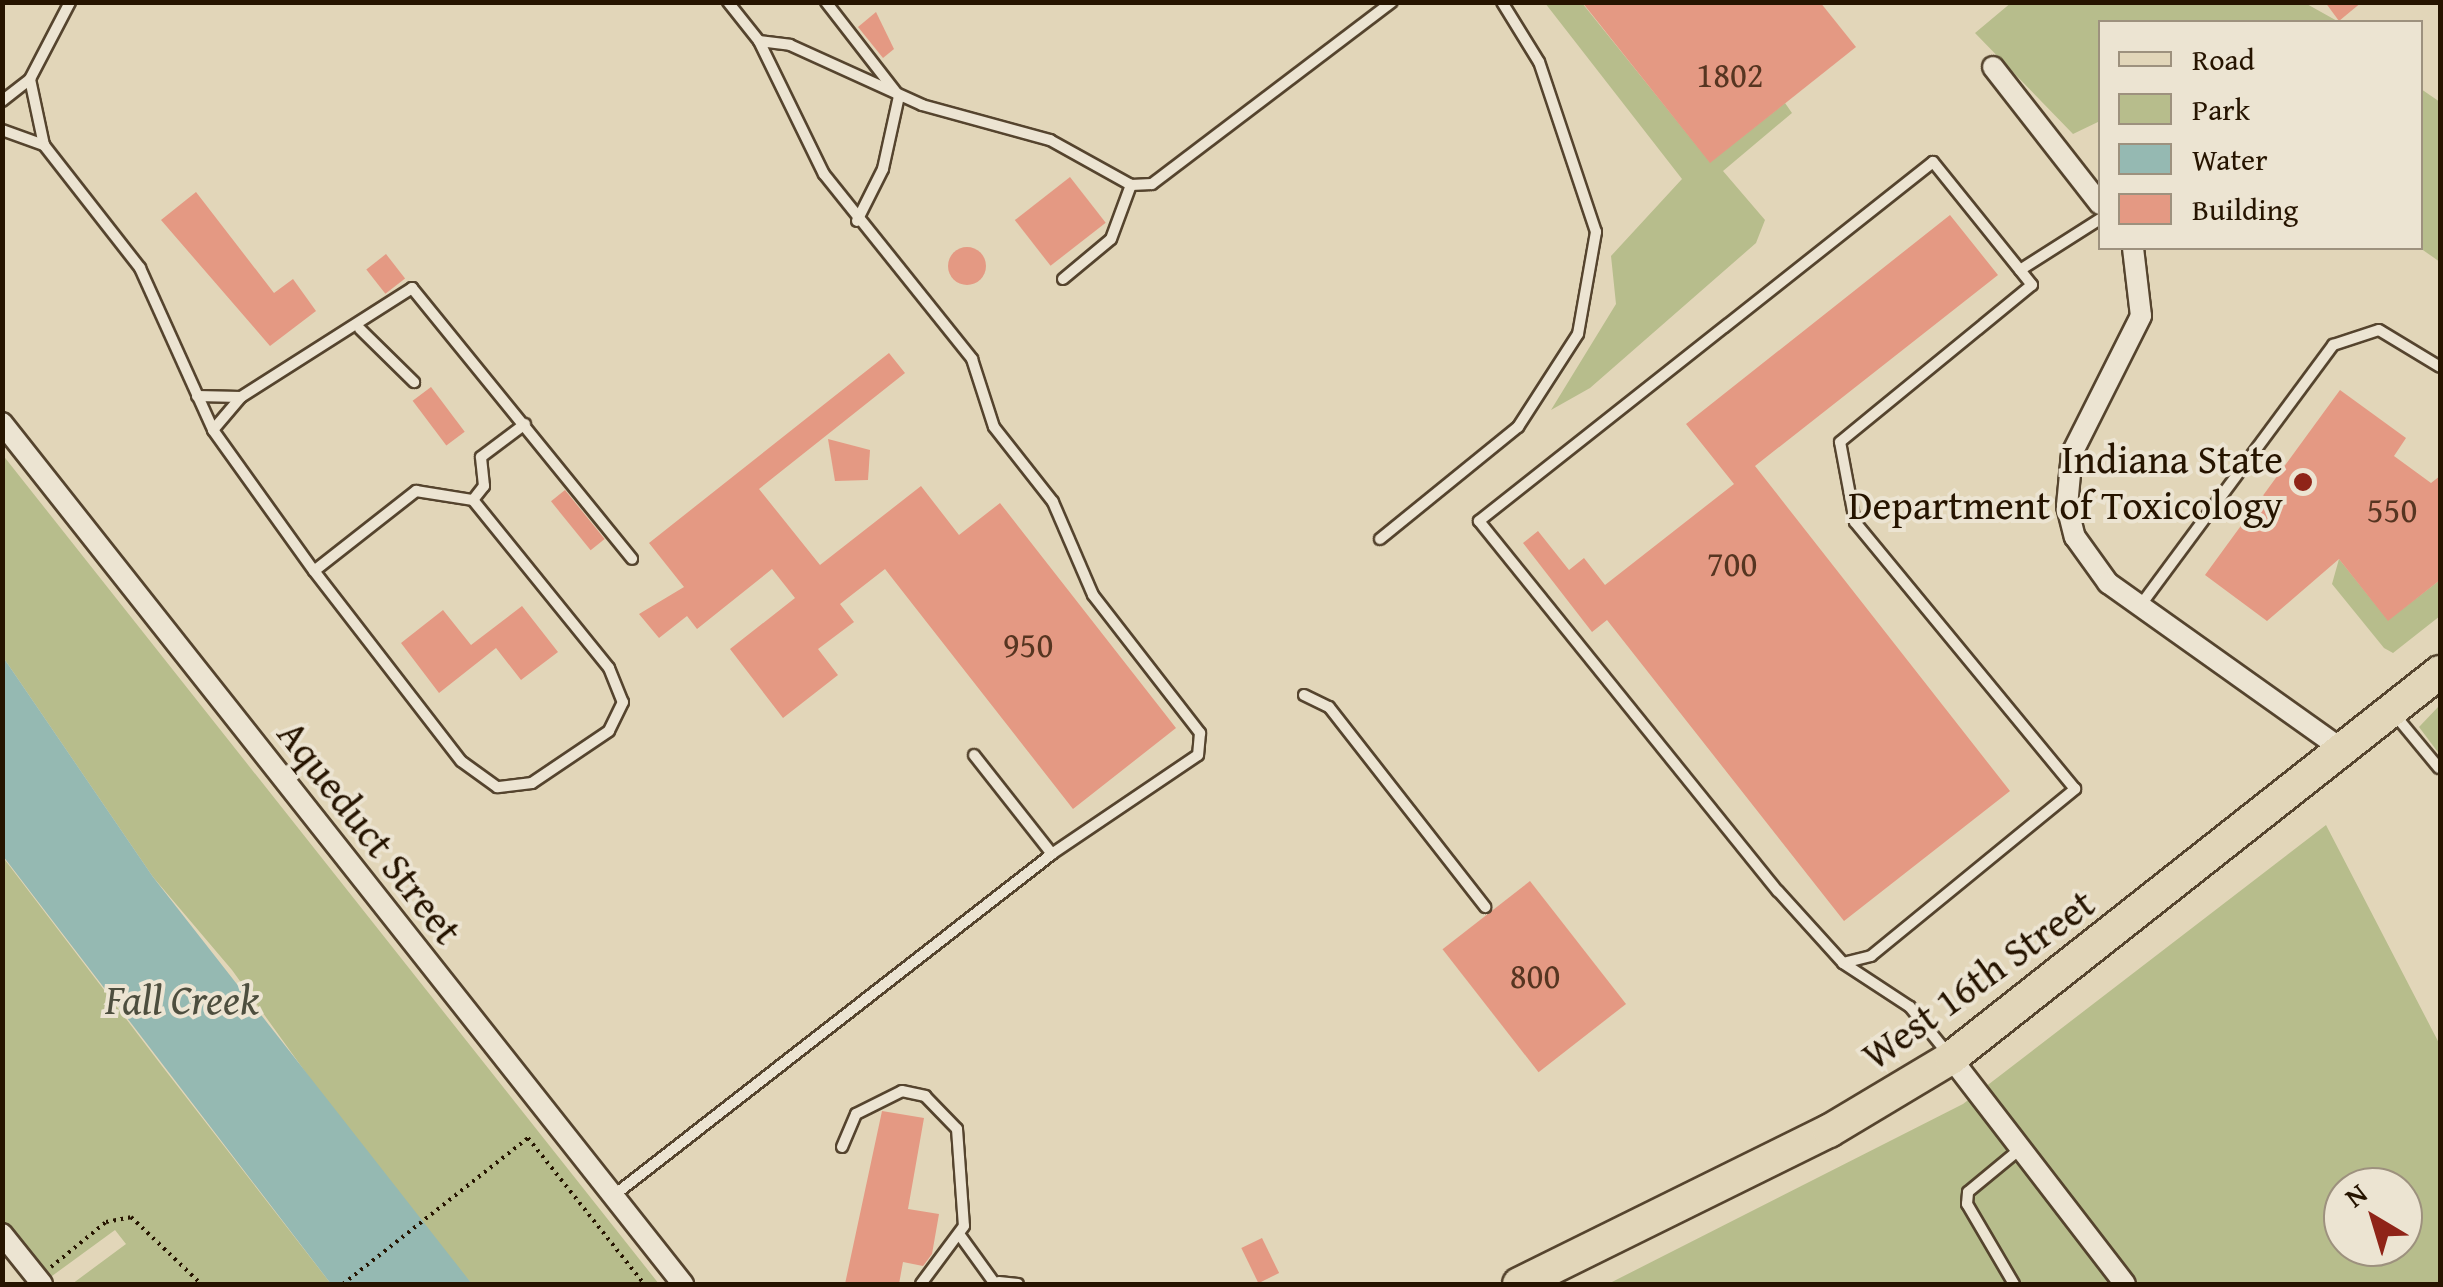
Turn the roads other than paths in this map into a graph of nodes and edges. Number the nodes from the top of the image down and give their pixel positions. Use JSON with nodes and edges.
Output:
{"nodes":[{"id":1,"x":70,"y":2,"type":"edge"},
{"id":2,"x":728,"y":2,"type":"edge"},
{"id":3,"x":826,"y":2,"type":"edge"},
{"id":4,"x":1392,"y":2,"type":"edge"},
{"id":5,"x":1502,"y":2,"type":"edge"},
{"id":6,"x":759,"y":41,"type":"junction"},
{"id":7,"x":1993,"y":68,"type":"dead end"},
{"id":8,"x":30,"y":79,"type":"junction"},
{"id":9,"x":900,"y":96,"type":"junction"},
{"id":10,"x":2,"y":101,"type":"edge"},
{"id":11,"x":2,"y":130,"type":"edge"},
{"id":12,"x":44,"y":145,"type":"junction"},
{"id":13,"x":1131,"y":185,"type":"junction"},
{"id":14,"x":2098,"y":201,"type":"edge"},
{"id":15,"x":857,"y":220,"type":"junction"},
{"id":16,"x":2098,"y":220,"type":"edge"},
{"id":17,"x":2132,"y":250,"type":"edge"},
{"id":18,"x":2020,"y":270,"type":"junction"},
{"id":19,"x":1062,"y":279,"type":"dead end"},
{"id":20,"x":360,"y":329,"type":"junction"},
{"id":21,"x":2440,"y":368,"type":"edge"},
{"id":22,"x":414,"y":382,"type":"dead end"},
{"id":23,"x":197,"y":396,"type":"junction"},
{"id":24,"x":241,"y":397,"type":"junction"},
{"id":25,"x":2,"y":423,"type":"edge"},
{"id":26,"x":525,"y":424,"type":"junction"},
{"id":27,"x":213,"y":430,"type":"junction"},
{"id":28,"x":473,"y":500,"type":"junction"},
{"id":29,"x":1380,"y":539,"type":"dead end"},
{"id":30,"x":632,"y":559,"type":"dead end"},
{"id":31,"x":314,"y":571,"type":"junction"},
{"id":32,"x":2140,"y":606,"type":"junction"},
{"id":33,"x":2440,"y":672,"type":"edge"},
{"id":34,"x":1304,"y":695,"type":"dead end"},
{"id":35,"x":2392,"y":712,"type":"junction"},
{"id":36,"x":2344,"y":751,"type":"junction"},
{"id":37,"x":974,"y":754,"type":"dead end"},
{"id":38,"x":2440,"y":768,"type":"edge"},
{"id":39,"x":1052,"y":854,"type":"junction"},
{"id":40,"x":1486,"y":907,"type":"dead end"},
{"id":41,"x":1843,"y":962,"type":"junction"},
{"id":42,"x":1952,"y":1058,"type":"junction"},
{"id":43,"x":842,"y":1146,"type":"dead end"},
{"id":44,"x":2021,"y":1148,"type":"junction"},
{"id":45,"x":613,"y":1196,"type":"junction"},
{"id":46,"x":2,"y":1234,"type":"edge"},
{"id":47,"x":959,"y":1234,"type":"junction"},
{"id":48,"x":46,"y":1276,"type":"edge"},
{"id":49,"x":997,"y":1283,"type":"edge"},
{"id":50,"x":683,"y":1284,"type":"edge"},
{"id":51,"x":921,"y":1284,"type":"edge"},
{"id":52,"x":1018,"y":1284,"type":"edge"},
{"id":53,"x":1519,"y":1284,"type":"edge"},
{"id":54,"x":2014,"y":1284,"type":"edge"},
{"id":55,"x":2126,"y":1284,"type":"edge"}],
"edges":[{"from":1,"to":8,"type":"lane"},
{"from":2,"to":6,"type":"lane"},
{"from":3,"to":9,"type":"lane"},
{"from":4,"to":13,"type":"lane"},
{"from":5,"to":29,"type":"lane"},
{"from":6,"to":9,"type":"lane"},
{"from":6,"to":15,"type":"lane"},
{"from":7,"to":14,"type":"street"},
{"from":8,"to":10,"type":"lane"},
{"from":8,"to":12,"type":"lane"},
{"from":9,"to":13,"type":"lane"},
{"from":9,"to":15,"type":"lane"},
{"from":11,"to":12,"type":"lane"},
{"from":12,"to":23,"type":"lane"},
{"from":13,"to":19,"type":"lane"},
{"from":15,"to":39,"type":"lane"},
{"from":16,"to":18,"type":"lane"},
{"from":17,"to":32,"type":"street"},
{"from":18,"to":41,"type":"lane"},
{"from":18,"to":41,"type":"lane"},
{"from":20,"to":22,"type":"lane"},
{"from":20,"to":24,"type":"lane"},
{"from":20,"to":26,"type":"lane"},
{"from":21,"to":32,"type":"lane"},
{"from":23,"to":24,"type":"lane"},
{"from":23,"to":27,"type":"lane"},
{"from":24,"to":27,"type":"lane"},
{"from":25,"to":45,"type":"street","name":"Aqueduct Street"},
{"from":26,"to":28,"type":"lane"},
{"from":26,"to":30,"type":"lane"},
{"from":27,"to":31,"type":"lane"},
{"from":28,"to":31,"type":"lane"},
{"from":28,"to":31,"type":"lane"},
{"from":32,"to":36,"type":"street"},
{"from":33,"to":35,"type":"main road","name":"West 16th Street"},
{"from":34,"to":40,"type":"lane"},
{"from":35,"to":36,"type":"main road","name":"West 16th Street"},
{"from":35,"to":38,"type":"lane"},
{"from":36,"to":42,"type":"main road","name":"West 16th Street"},
{"from":37,"to":39,"type":"lane"},
{"from":39,"to":45,"type":"lane"},
{"from":41,"to":42,"type":"lane"},
{"from":42,"to":44,"type":"street"},
{"from":42,"to":53,"type":"main road","name":"West 16th Street"},
{"from":43,"to":47,"type":"lane"},
{"from":44,"to":54,"type":"lane"},
{"from":44,"to":55,"type":"street"},
{"from":45,"to":50,"type":"street","name":"Aqueduct Street"},
{"from":46,"to":48,"type":"street"},
{"from":47,"to":49,"type":"lane"},
{"from":47,"to":51,"type":"lane"},
{"from":49,"to":52,"type":"lane"}]}
